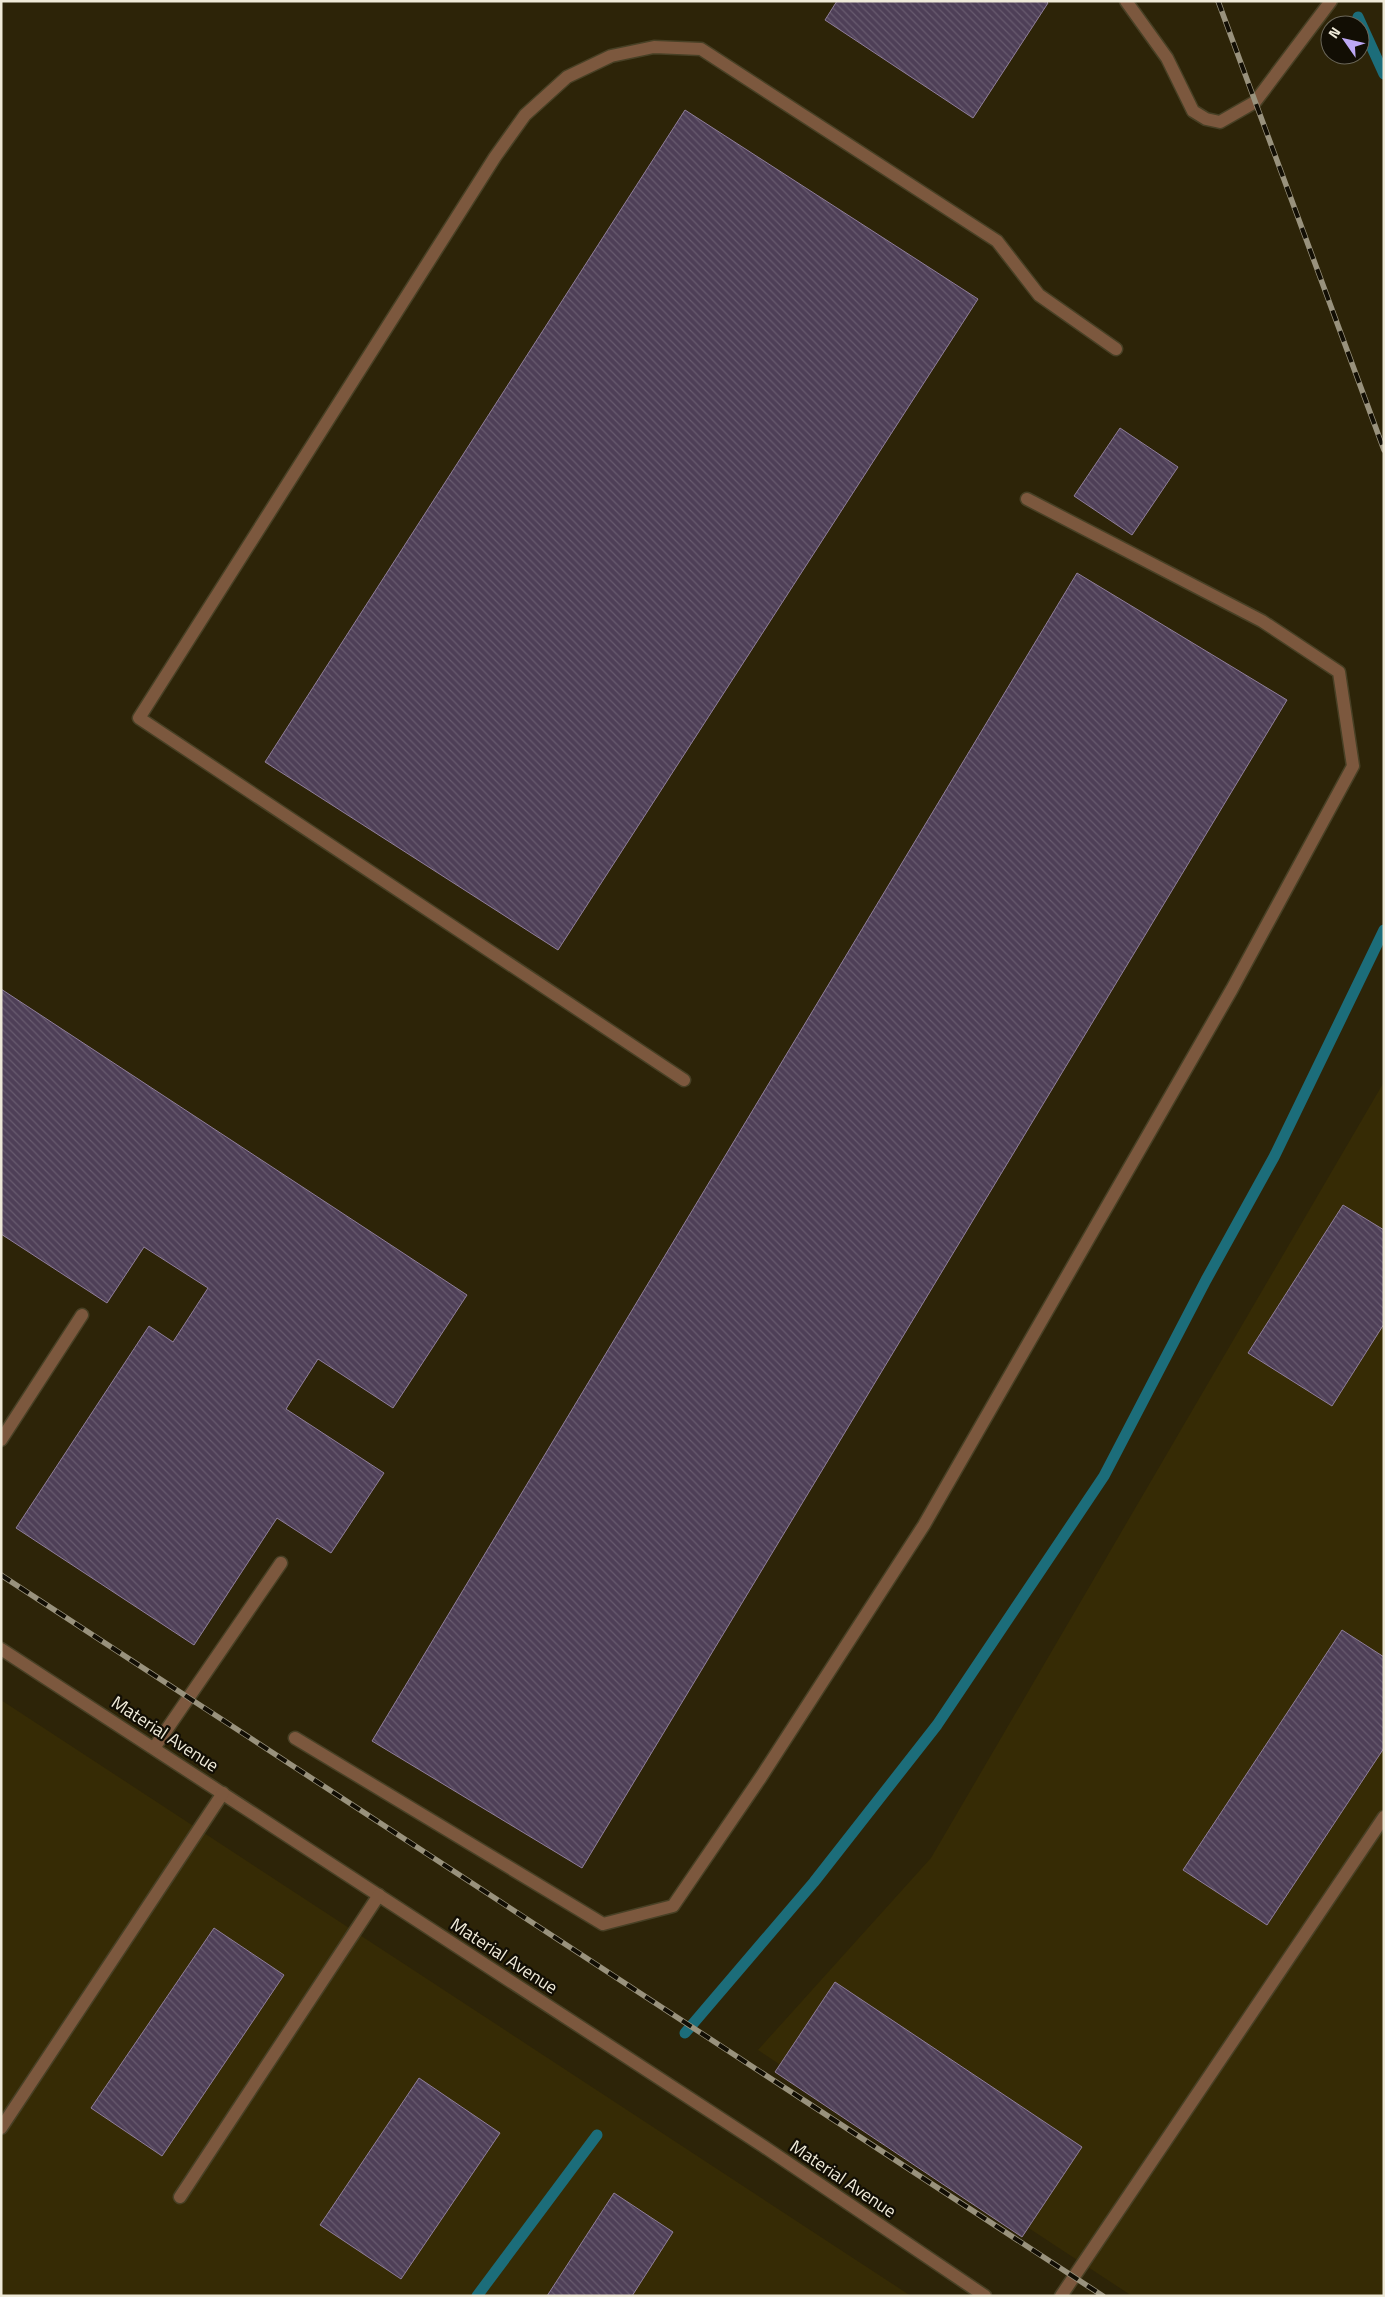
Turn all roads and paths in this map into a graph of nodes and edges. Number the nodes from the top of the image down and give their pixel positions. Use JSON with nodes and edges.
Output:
{"nodes":[{"id":1,"x":1126,"y":1,"type":"edge"},
{"id":2,"x":1331,"y":1,"type":"edge"},
{"id":3,"x":1116,"y":349,"type":"dead end"},
{"id":4,"x":1028,"y":498,"type":"dead end"},
{"id":5,"x":684,"y":1080,"type":"dead end"},
{"id":6,"x":82,"y":1315,"type":"dead end"},
{"id":7,"x":1,"y":1440,"type":"edge"},
{"id":8,"x":281,"y":1563,"type":"dead end"},
{"id":9,"x":1,"y":1649,"type":"edge"},
{"id":10,"x":295,"y":1738,"type":"dead end"},
{"id":11,"x":154,"y":1748,"type":"junction"},
{"id":12,"x":223,"y":1793,"type":"junction"},
{"id":13,"x":1384,"y":1817,"type":"edge"},
{"id":14,"x":379,"y":1895,"type":"junction"},
{"id":15,"x":1,"y":2128,"type":"edge"},
{"id":16,"x":180,"y":2197,"type":"dead end"},
{"id":17,"x":986,"y":2296,"type":"edge"},
{"id":18,"x":1061,"y":2296,"type":"edge"}],
"edges":[{"from":1,"to":2,"type":"street"},
{"from":3,"to":5,"type":"street"},
{"from":4,"to":10,"type":"street"},
{"from":6,"to":7,"type":"street"},
{"from":8,"to":11,"type":"street"},
{"from":9,"to":11,"type":"street","name":"Material Avenue"},
{"from":11,"to":12,"type":"street","name":"Material Avenue"},
{"from":12,"to":14,"type":"street","name":"Material Avenue"},
{"from":12,"to":15,"type":"street"},
{"from":13,"to":18,"type":"street"},
{"from":14,"to":16,"type":"street"},
{"from":14,"to":17,"type":"street","name":"Material Avenue"}]}
